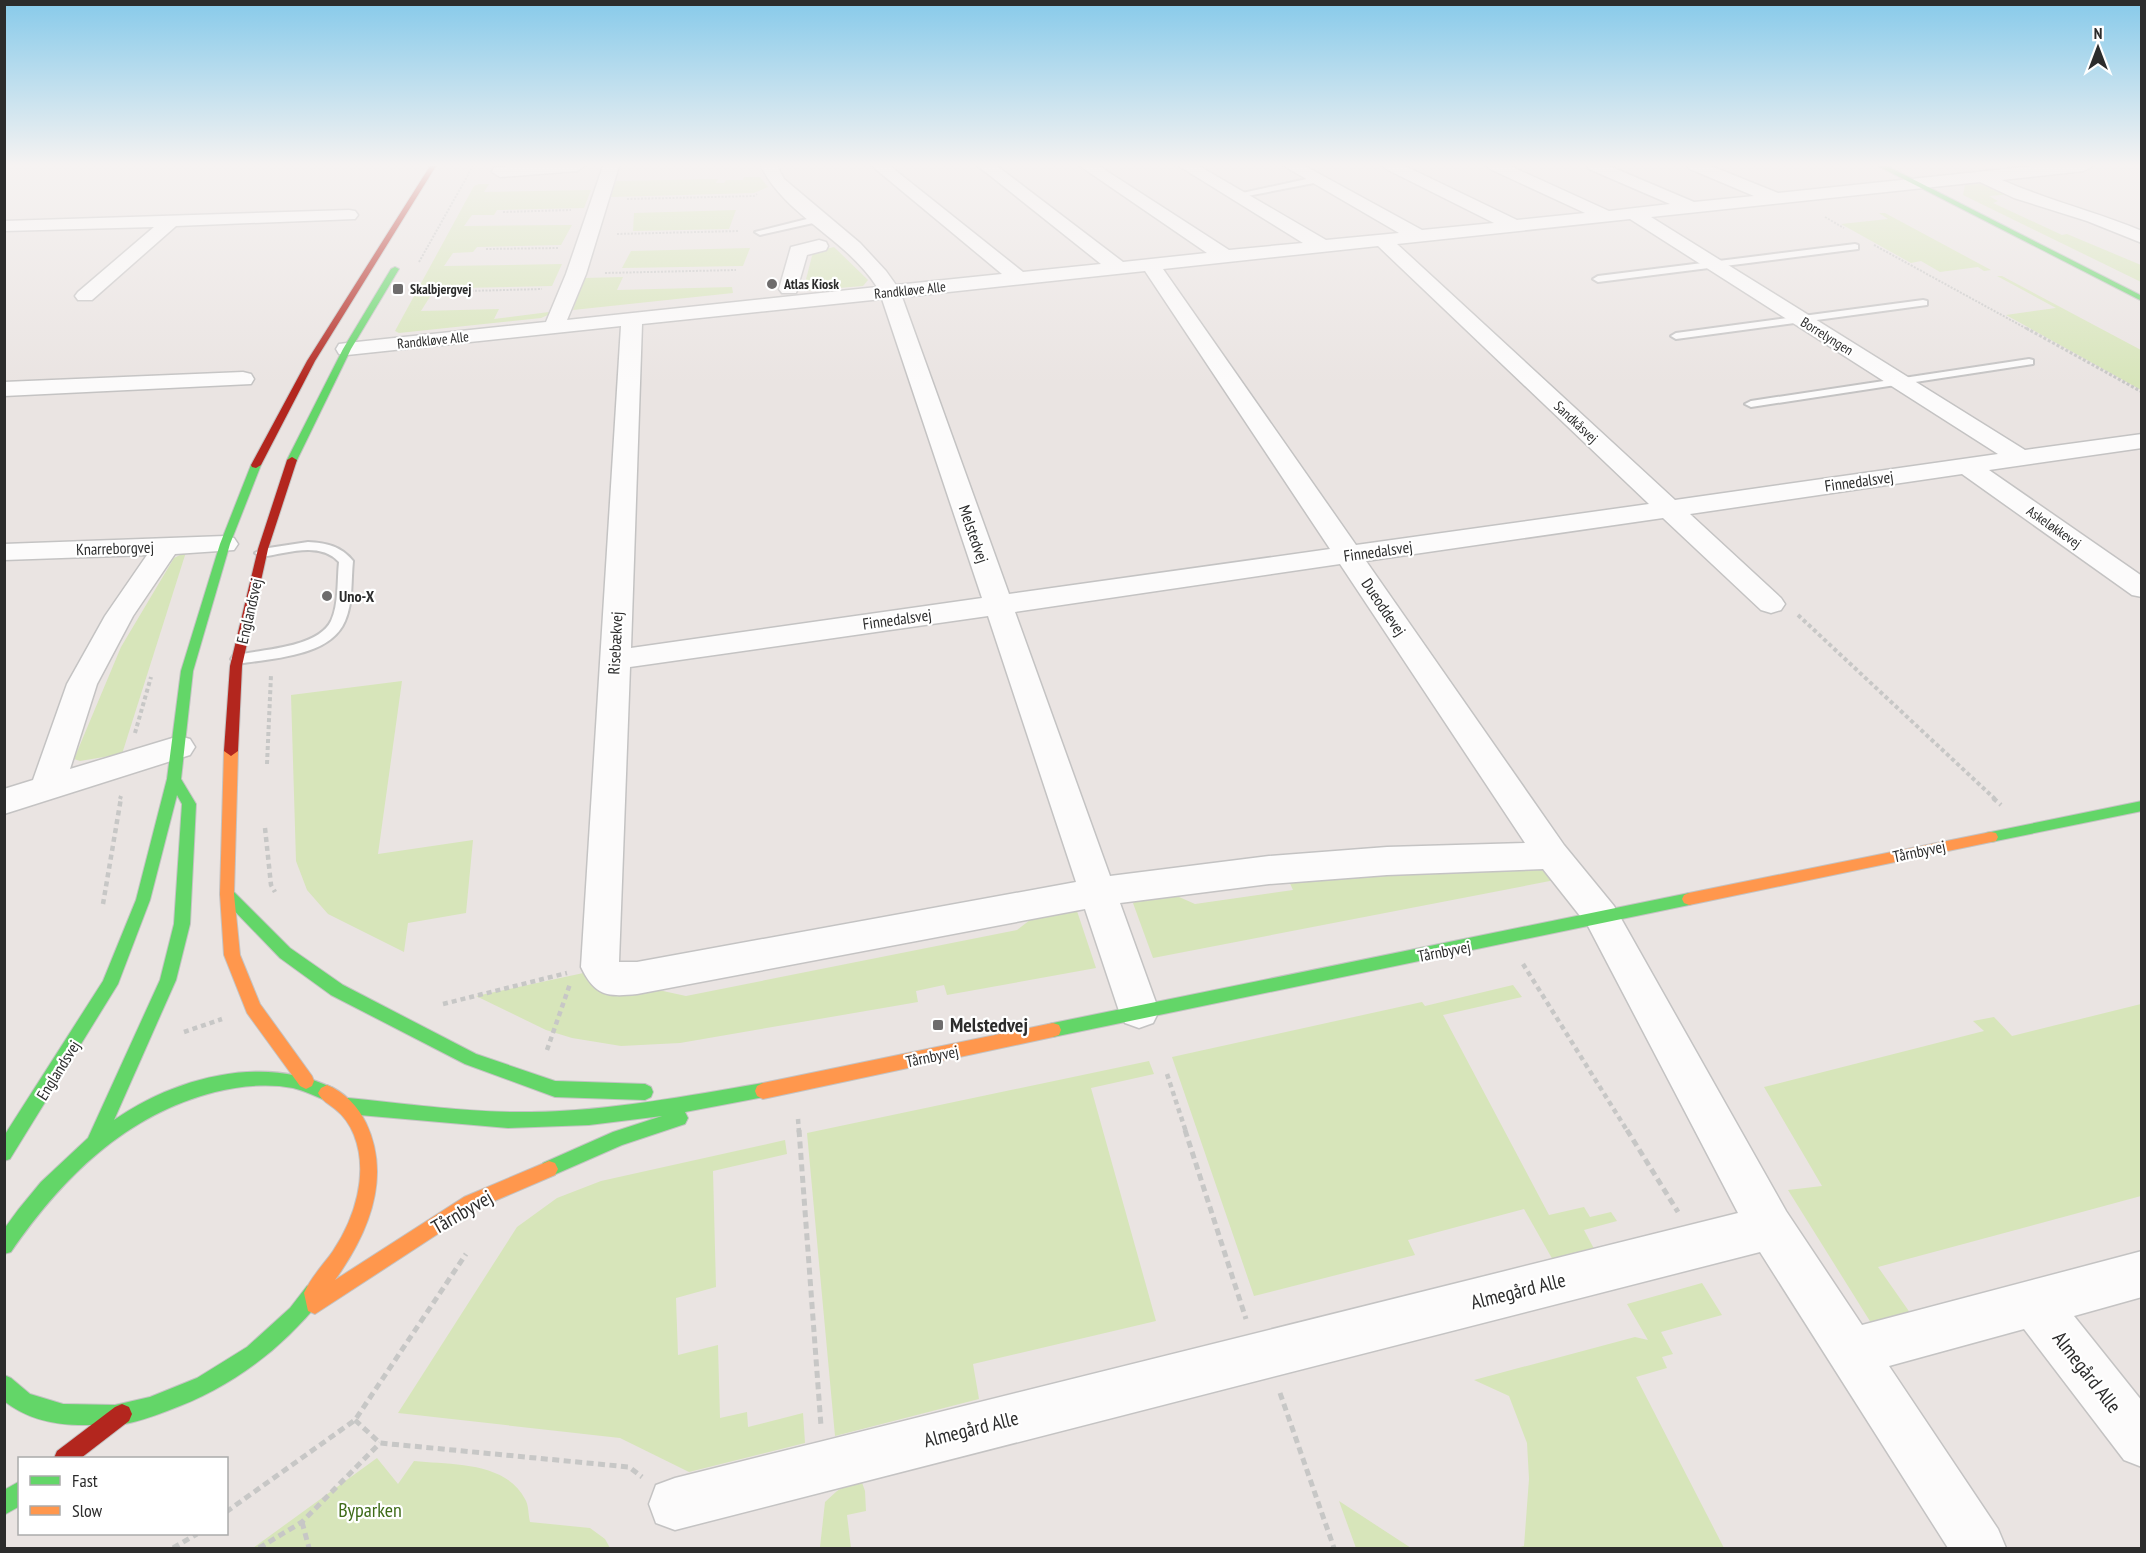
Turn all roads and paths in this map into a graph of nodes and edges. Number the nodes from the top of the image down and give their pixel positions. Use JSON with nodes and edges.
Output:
{"nodes":[{"id":1,"x":151,"y":238,"type":"edge"},
{"id":2,"x":388,"y":238,"type":"edge"},
{"id":3,"x":433,"y":238,"type":"edge"},
{"id":4,"x":636,"y":238,"type":"edge"},
{"id":5,"x":842,"y":238,"type":"edge"},
{"id":6,"x":970,"y":238,"type":"edge"},
{"id":7,"x":1080,"y":238,"type":"edge"},
{"id":8,"x":1198,"y":238,"type":"edge"},
{"id":9,"x":1309,"y":238,"type":"edge"},
{"id":10,"x":1396,"y":238,"type":"edge"},
{"id":11,"x":1672,"y":238,"type":"edge"},
{"id":12,"x":2024,"y":238,"type":"edge"},
{"id":13,"x":1382,"y":240,"type":"junction"},
{"id":14,"x":587,"y":241,"type":"junction"},
{"id":15,"x":1872,"y":243,"type":"dead end"},
{"id":16,"x":819,"y":246,"type":"dead end"},
{"id":17,"x":1322,"y":246,"type":"junction"},
{"id":18,"x":1855,"y":247,"type":"dead end"},
{"id":19,"x":486,"y":249,"type":"dead end"},
{"id":20,"x":405,"y":253,"type":"dead end"},
{"id":21,"x":1226,"y":257,"type":"junction"},
{"id":22,"x":1151,"y":265,"type":"junction"},
{"id":23,"x":1714,"y":265,"type":"junction"},
{"id":24,"x":1119,"y":268,"type":"junction"},
{"id":25,"x":415,"y":270,"type":"dead end"},
{"id":26,"x":736,"y":270,"type":"dead end"},
{"id":27,"x":1019,"y":278,"type":"junction"},
{"id":28,"x":1598,"y":279,"type":"dead end"},
{"id":29,"x":573,"y":281,"type":"junction"},
{"id":30,"x":789,"y":289,"type":"dead end"},
{"id":31,"x":468,"y":291,"type":"dead end"},
{"id":32,"x":890,"y":292,"type":"junction"},
{"id":33,"x":85,"y":296,"type":"dead end"},
{"id":34,"x":2142,"y":299,"type":"edge"},
{"id":35,"x":1923,"y":303,"type":"dead end"},
{"id":36,"x":632,"y":319,"type":"junction"},
{"id":37,"x":1800,"y":319,"type":"junction"},
{"id":38,"x":554,"y":327,"type":"junction"},
{"id":39,"x":1676,"y":336,"type":"dead end"},
{"id":40,"x":347,"y":349,"type":"junction"},
{"id":41,"x":2029,"y":362,"type":"dead end"},
{"id":42,"x":243,"y":379,"type":"dead end"},
{"id":43,"x":1899,"y":382,"type":"junction"},
{"id":44,"x":4,"y":388,"type":"edge"},
{"id":45,"x":2142,"y":392,"type":"edge"},
{"id":46,"x":1751,"y":404,"type":"dead end"},
{"id":47,"x":2142,"y":441,"type":"edge"},
{"id":48,"x":2020,"y":458,"type":"junction"},
{"id":49,"x":1966,"y":466,"type":"junction"},
{"id":50,"x":1668,"y":508,"type":"junction"},
{"id":51,"x":225,"y":544,"type":"junction"},
{"id":52,"x":167,"y":546,"type":"junction"},
{"id":53,"x":4,"y":552,"type":"edge"},
{"id":54,"x":262,"y":553,"type":"junction"},
{"id":55,"x":1350,"y":555,"type":"junction"},
{"id":56,"x":2142,"y":589,"type":"edge"},
{"id":57,"x":1771,"y":604,"type":"joint"},
{"id":58,"x":999,"y":605,"type":"junction"},
{"id":59,"x":272,"y":652,"type":"junction"},
{"id":60,"x":238,"y":659,"type":"junction"},
{"id":61,"x":614,"y":660,"type":"junction"},
{"id":62,"x":178,"y":747,"type":"junction"},
{"id":63,"x":267,"y":767,"type":"dead end"},
{"id":64,"x":174,"y":779,"type":"junction"},
{"id":65,"x":47,"y":788,"type":"junction"},
{"id":66,"x":4,"y":802,"type":"edge"},
{"id":67,"x":2142,"y":806,"type":"edge"},
{"id":68,"x":265,"y":825,"type":"dead end"},
{"id":69,"x":2026,"y":829,"type":"junction"},
{"id":70,"x":1552,"y":855,"type":"junction"},
{"id":71,"x":1098,"y":892,"type":"junction"},
{"id":72,"x":227,"y":894,"type":"junction"},
{"id":73,"x":276,"y":894,"type":"dead end"},
{"id":74,"x":1601,"y":916,"type":"junction"},
{"id":75,"x":1506,"y":938,"type":"junction"},
{"id":76,"x":254,"y":1008,"type":"junction"},
{"id":77,"x":1139,"y":1011,"type":"junction"},
{"id":78,"x":391,"y":1018,"type":"junction"},
{"id":79,"x":136,"y":1048,"type":"junction"},
{"id":80,"x":544,"y":1059,"type":"dead end"},
{"id":81,"x":1167,"y":1074,"type":"dead end"},
{"id":82,"x":306,"y":1081,"type":"junction"},
{"id":83,"x":796,"y":1085,"type":"junction"},
{"id":84,"x":746,"y":1096,"type":"junction"},
{"id":85,"x":348,"y":1106,"type":"junction"},
{"id":86,"x":96,"y":1140,"type":"junction"},
{"id":87,"x":4,"y":1153,"type":"edge"},
{"id":88,"x":1770,"y":1227,"type":"junction"},
{"id":89,"x":4,"y":1245,"type":"edge"},
{"id":90,"x":1699,"y":1245,"type":"junction"},
{"id":91,"x":468,"y":1252,"type":"dead end"},
{"id":92,"x":2142,"y":1274,"type":"edge"},
{"id":93,"x":2033,"y":1302,"type":"junction"},
{"id":94,"x":293,"y":1319,"type":"junction"},
{"id":95,"x":1850,"y":1352,"type":"junction"},
{"id":96,"x":1263,"y":1356,"type":"junction"},
{"id":97,"x":4,"y":1385,"type":"edge"},
{"id":98,"x":122,"y":1414,"type":"junction"},
{"id":99,"x":355,"y":1420,"type":"junction"},
{"id":100,"x":2142,"y":1442,"type":"edge"},
{"id":101,"x":380,"y":1443,"type":"junction"},
{"id":102,"x":65,"y":1457,"type":"edge"},
{"id":103,"x":824,"y":1467,"type":"junction"},
{"id":104,"x":18,"y":1494,"type":"edge"},
{"id":105,"x":4,"y":1504,"type":"edge"},
{"id":106,"x":675,"y":1504,"type":"joint"},
{"id":107,"x":228,"y":1511,"type":"edge"},
{"id":108,"x":302,"y":1522,"type":"junction"},
{"id":109,"x":195,"y":1535,"type":"edge"},
{"id":110,"x":180,"y":1547,"type":"edge"},
{"id":111,"x":172,"y":1548,"type":"edge"},
{"id":112,"x":259,"y":1548,"type":"edge"},
{"id":113,"x":309,"y":1548,"type":"edge"},
{"id":114,"x":1334,"y":1548,"type":"edge"},
{"id":115,"x":1979,"y":1548,"type":"edge"}],
"edges":[{"from":1,"to":33,"type":"street"},
{"from":2,"to":51,"type":"street","name":"Englandsvej"},
{"from":3,"to":25,"type":"path"},
{"from":4,"to":14,"type":"path"},
{"from":5,"to":32,"type":"street","name":"Melstedvej"},
{"from":6,"to":27,"type":"street"},
{"from":7,"to":24,"type":"street"},
{"from":8,"to":21,"type":"street"},
{"from":9,"to":17,"type":"street"},
{"from":10,"to":13,"type":"street","name":"Randkløve Alle"},
{"from":11,"to":23,"type":"street","name":"Borrelyngen"},
{"from":12,"to":34,"type":"street"},
{"from":13,"to":17,"type":"street","name":"Randkløve Alle"},
{"from":13,"to":50,"type":"street","name":"Sandkåsvej"},
{"from":14,"to":19,"type":"path"},
{"from":14,"to":29,"type":"street"},
{"from":15,"to":45,"type":"path"},
{"from":16,"to":30,"type":"street"},
{"from":17,"to":21,"type":"street","name":"Randkløve Alle"},
{"from":18,"to":23,"type":"lane"},
{"from":20,"to":40,"type":"street","name":"Englandsvej"},
{"from":21,"to":22,"type":"street","name":"Randkløve Alle"},
{"from":22,"to":24,"type":"street","name":"Randkløve Alle"},
{"from":22,"to":55,"type":"street","name":"Dueoddevej"},
{"from":23,"to":28,"type":"lane"},
{"from":23,"to":37,"type":"street","name":"Borrelyngen"},
{"from":24,"to":27,"type":"street","name":"Randkløve Alle"},
{"from":26,"to":29,"type":"path"},
{"from":27,"to":32,"type":"street","name":"Randkløve Alle"},
{"from":29,"to":31,"type":"path"},
{"from":29,"to":38,"type":"street"},
{"from":32,"to":36,"type":"street","name":"Randkløve Alle"},
{"from":32,"to":58,"type":"street","name":"Melstedvej"},
{"from":35,"to":37,"type":"lane"},
{"from":36,"to":38,"type":"street","name":"Randkløve Alle"},
{"from":36,"to":61,"type":"street","name":"Risebækvej"},
{"from":37,"to":39,"type":"lane"},
{"from":37,"to":43,"type":"street","name":"Borrelyngen"},
{"from":38,"to":40,"type":"street","name":"Randkløve Alle"},
{"from":40,"to":54,"type":"street","name":"Englandsvej"},
{"from":41,"to":43,"type":"lane"},
{"from":42,"to":44,"type":"street"},
{"from":43,"to":46,"type":"lane"},
{"from":43,"to":48,"type":"street","name":"Borrelyngen"},
{"from":47,"to":48,"type":"street","name":"Finnedalsvej"},
{"from":48,"to":49,"type":"street","name":"Finnedalsvej"},
{"from":49,"to":50,"type":"street","name":"Finnedalsvej"},
{"from":49,"to":56,"type":"street","name":"Askeløkkevej"},
{"from":50,"to":55,"type":"street","name":"Finnedalsvej"},
{"from":50,"to":57,"type":"street","name":"Sandkåsvej"},
{"from":51,"to":52,"type":"street","name":"Knarreborgvej"},
{"from":51,"to":62,"type":"street","name":"Englandsvej"},
{"from":52,"to":53,"type":"street","name":"Knarreborgvej"},
{"from":52,"to":65,"type":"street"},
{"from":54,"to":59,"type":"lane"},
{"from":54,"to":60,"type":"street","name":"Englandsvej"},
{"from":55,"to":58,"type":"street","name":"Finnedalsvej"},
{"from":55,"to":70,"type":"street","name":"Dueoddevej"},
{"from":57,"to":69,"type":"path"},
{"from":58,"to":61,"type":"street","name":"Finnedalsvej"},
{"from":58,"to":71,"type":"street","name":"Melstedvej"},
{"from":59,"to":60,"type":"lane"},
{"from":59,"to":63,"type":"path"},
{"from":60,"to":72,"type":"street","name":"Englandsvej"},
{"from":61,"to":71,"type":"street","name":"Risebækvej"},
{"from":62,"to":64,"type":"street","name":"Englandsvej"},
{"from":62,"to":65,"type":"street"},
{"from":64,"to":79,"type":"street"},
{"from":64,"to":87,"type":"street","name":"Englandsvej"},
{"from":65,"to":66,"type":"street"},
{"from":67,"to":69,"type":"street","name":"Tårnbyvej"},
{"from":68,"to":73,"type":"path"},
{"from":69,"to":74,"type":"street","name":"Tårnbyvej"},
{"from":70,"to":71,"type":"street"},
{"from":70,"to":74,"type":"street","name":"Dueoddevej"},
{"from":71,"to":77,"type":"street","name":"Melstedvej"},
{"from":72,"to":76,"type":"street","name":"Englandsvej"},
{"from":72,"to":78,"type":"street"},
{"from":74,"to":75,"type":"street","name":"Tårnbyvej"},
{"from":74,"to":88,"type":"street"},
{"from":75,"to":77,"type":"street","name":"Tårnbyvej"},
{"from":75,"to":90,"type":"path"},
{"from":76,"to":79,"type":"path"},
{"from":76,"to":82,"type":"street","name":"Englandsvej"},
{"from":77,"to":83,"type":"street","name":"Tårnbyvej"},
{"from":78,"to":80,"type":"path"},
{"from":78,"to":84,"type":"street"},
{"from":79,"to":86,"type":"street"},
{"from":81,"to":96,"type":"path"},
{"from":82,"to":85,"type":"street"},
{"from":82,"to":86,"type":"street"},
{"from":83,"to":84,"type":"street","name":"Tårnbyvej"},
{"from":83,"to":103,"type":"path"},
{"from":84,"to":85,"type":"street","name":"Tårnbyvej"},
{"from":84,"to":94,"type":"street","name":"Tårnbyvej"},
{"from":85,"to":94,"type":"street"},
{"from":86,"to":89,"type":"street"},
{"from":88,"to":90,"type":"street","name":"Almegård Alle"},
{"from":88,"to":95,"type":"street"},
{"from":90,"to":96,"type":"street","name":"Almegård Alle"},
{"from":91,"to":99,"type":"path"},
{"from":92,"to":93,"type":"street"},
{"from":93,"to":95,"type":"street"},
{"from":93,"to":100,"type":"street","name":"Almegård Alle"},
{"from":94,"to":98,"type":"street"},
{"from":95,"to":115,"type":"street"},
{"from":96,"to":103,"type":"street","name":"Almegård Alle"},
{"from":96,"to":114,"type":"path"},
{"from":97,"to":98,"type":"street"},
{"from":98,"to":102,"type":"street"},
{"from":99,"to":101,"type":"path"},
{"from":99,"to":107,"type":"path"},
{"from":101,"to":106,"type":"path"},
{"from":101,"to":108,"type":"path"},
{"from":103,"to":106,"type":"street","name":"Almegård Alle"},
{"from":104,"to":105,"type":"street"},
{"from":108,"to":112,"type":"path"},
{"from":108,"to":113,"type":"path"},
{"from":109,"to":110,"type":"path"},
{"from":110,"to":111,"type":"path"}]}
